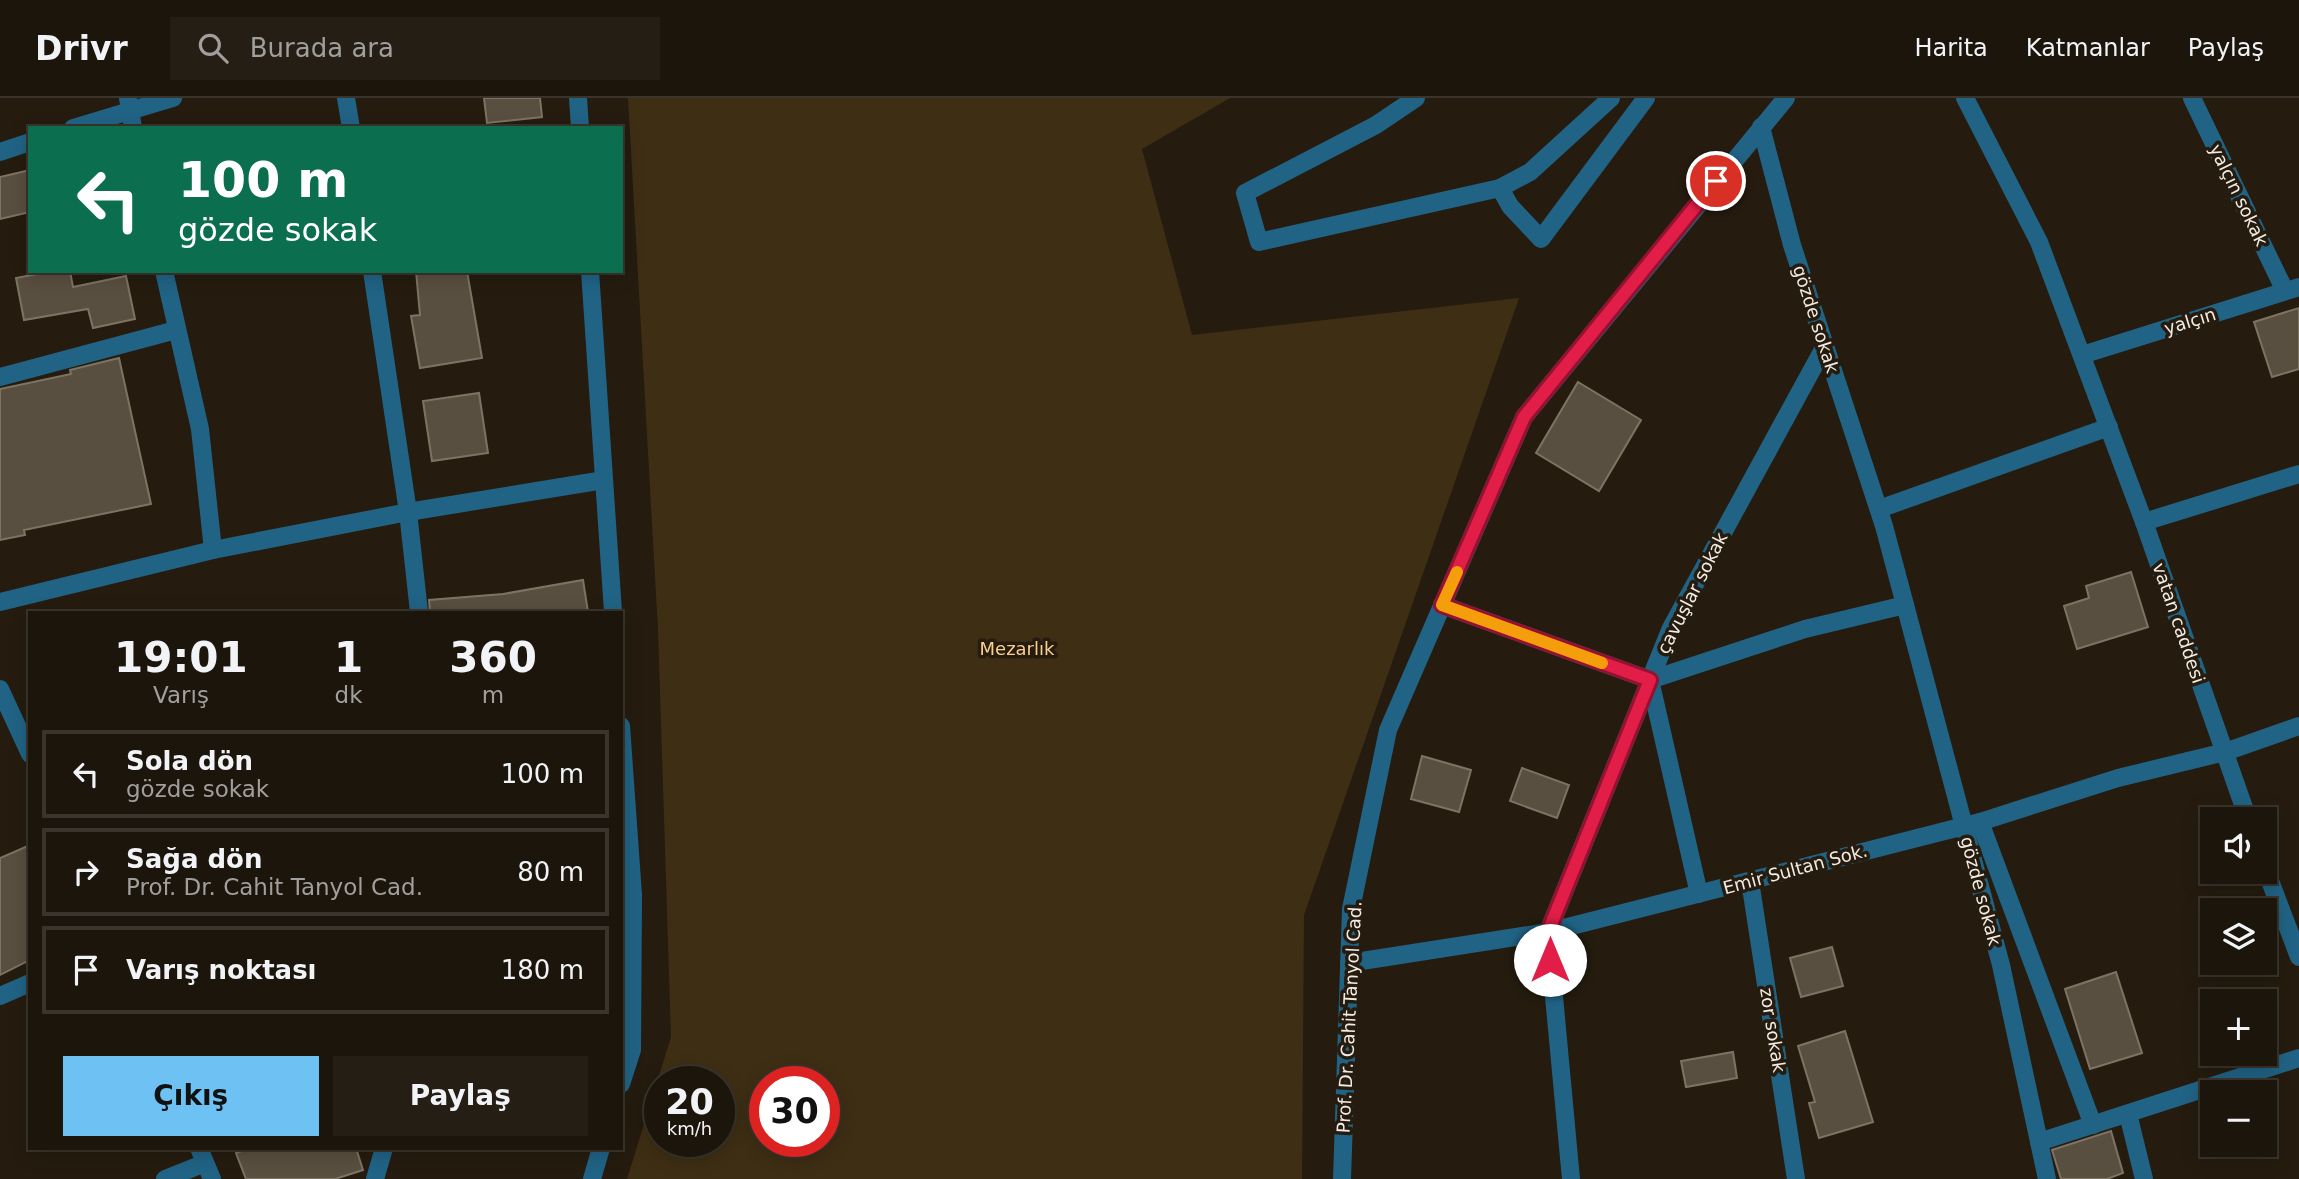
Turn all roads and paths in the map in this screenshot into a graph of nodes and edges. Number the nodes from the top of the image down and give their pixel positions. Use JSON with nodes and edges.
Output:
{"nodes":[{"id":1,"x":173,"y":98,"type":"edge"},
{"id":2,"x":346,"y":98,"type":"edge"},
{"id":3,"x":578,"y":98,"type":"edge"},
{"id":4,"x":1416,"y":98,"type":"edge"},
{"id":5,"x":1611,"y":98,"type":"edge"},
{"id":6,"x":1646,"y":98,"type":"edge"},
{"id":7,"x":1786,"y":98,"type":"edge"},
{"id":8,"x":1965,"y":98,"type":"edge"},
{"id":9,"x":2192,"y":98,"type":"edge"},
{"id":10,"x":128,"y":104,"type":"edge"},
{"id":11,"x":78,"y":126,"type":"edge"},
{"id":12,"x":133,"y":126,"type":"edge"},
{"id":13,"x":351,"y":126,"type":"edge"},
{"id":14,"x":580,"y":126,"type":"edge"},
{"id":15,"x":1761,"y":127,"type":"junction"},
{"id":16,"x":28,"y":143,"type":"edge"},
{"id":17,"x":0,"y":152,"type":"edge"},
{"id":18,"x":1500,"y":188,"type":"junction"},
{"id":19,"x":164,"y":273,"type":"edge"},
{"id":20,"x":372,"y":273,"type":"edge"},
{"id":21,"x":590,"y":273,"type":"edge"},
{"id":22,"x":2292,"y":289,"type":"edge"},
{"id":23,"x":176,"y":330,"type":"junction"},
{"id":24,"x":1825,"y":346,"type":"junction"},
{"id":25,"x":2082,"y":355,"type":"junction"},
{"id":26,"x":0,"y":377,"type":"edge"},
{"id":27,"x":2109,"y":427,"type":"junction"},
{"id":28,"x":2299,"y":474,"type":"edge"},
{"id":29,"x":604,"y":481,"type":"junction"},
{"id":30,"x":1878,"y":509,"type":"junction"},
{"id":31,"x":408,"y":512,"type":"junction"},
{"id":32,"x":2144,"y":522,"type":"junction"},
{"id":33,"x":213,"y":550,"type":"junction"},
{"id":34,"x":0,"y":602,"type":"edge"},
{"id":35,"x":1442,"y":605,"type":"junction"},
{"id":36,"x":1905,"y":605,"type":"junction"},
{"id":37,"x":419,"y":611,"type":"edge"},
{"id":38,"x":614,"y":611,"type":"edge"},
{"id":39,"x":1650,"y":680,"type":"junction"},
{"id":40,"x":0,"y":688,"type":"edge"},
{"id":41,"x":2299,"y":726,"type":"edge"},
{"id":42,"x":28,"y":750,"type":"edge"},
{"id":43,"x":623,"y":750,"type":"edge"},
{"id":44,"x":2230,"y":750,"type":"junction"},
{"id":45,"x":2245,"y":807,"type":"edge"},
{"id":46,"x":1972,"y":824,"type":"junction"},
{"id":47,"x":1750,"y":881,"type":"junction"},
{"id":48,"x":2271,"y":884,"type":"edge"},
{"id":49,"x":1699,"y":894,"type":"junction"},
{"id":50,"x":1548,"y":932,"type":"junction"},
{"id":51,"x":2299,"y":957,"type":"edge"},
{"id":52,"x":1349,"y":963,"type":"junction"},
{"id":53,"x":28,"y":984,"type":"edge"},
{"id":54,"x":0,"y":996,"type":"edge"},
{"id":55,"x":627,"y":1010,"type":"edge"},
{"id":56,"x":2299,"y":1058,"type":"edge"},
{"id":57,"x":623,"y":1078,"type":"edge"},
{"id":58,"x":2128,"y":1114,"type":"junction"},
{"id":59,"x":2093,"y":1125,"type":"junction"},
{"id":60,"x":2039,"y":1142,"type":"junction"},
{"id":61,"x":383,"y":1150,"type":"edge"},
{"id":62,"x":600,"y":1150,"type":"edge"},
{"id":63,"x":205,"y":1164,"type":"edge"},
{"id":64,"x":165,"y":1179,"type":"edge"},
{"id":65,"x":375,"y":1179,"type":"edge"},
{"id":66,"x":592,"y":1179,"type":"edge"},
{"id":67,"x":1342,"y":1179,"type":"edge"},
{"id":68,"x":1571,"y":1179,"type":"edge"},
{"id":69,"x":1796,"y":1179,"type":"edge"},
{"id":70,"x":2047,"y":1179,"type":"edge"},
{"id":71,"x":2144,"y":1179,"type":"edge"}],
"edges":[{"from":1,"to":10,"type":"street"},
{"from":2,"to":13,"type":"street"},
{"from":3,"to":14,"type":"street"},
{"from":4,"to":18,"type":"street"},
{"from":5,"to":18,"type":"street"},
{"from":6,"to":18,"type":"street"},
{"from":7,"to":15,"type":"street","name":"Prof. Dr. Cahit Tanyol Cad."},
{"from":8,"to":25,"type":"street","name":"vatan caddesi"},
{"from":9,"to":22,"type":"street","name":"yalçın sokak"},
{"from":10,"to":11,"type":"street"},
{"from":10,"to":12,"type":"street"},
{"from":15,"to":24,"type":"street","name":"gözde sokak"},
{"from":15,"to":35,"type":"street","name":"Prof. Dr. Cahit Tanyol Cad."},
{"from":16,"to":17,"type":"street"},
{"from":19,"to":23,"type":"street"},
{"from":20,"to":31,"type":"street"},
{"from":21,"to":29,"type":"street"},
{"from":22,"to":25,"type":"street","name":"yalçın"},
{"from":23,"to":26,"type":"street"},
{"from":23,"to":33,"type":"street"},
{"from":24,"to":30,"type":"street","name":"gözde sokak"},
{"from":24,"to":39,"type":"street","name":"çavuşlar sokak"},
{"from":25,"to":27,"type":"street","name":"vatan caddesi"},
{"from":27,"to":30,"type":"street"},
{"from":27,"to":32,"type":"street","name":"vatan caddesi"},
{"from":28,"to":32,"type":"street"},
{"from":29,"to":31,"type":"street"},
{"from":29,"to":38,"type":"street"},
{"from":30,"to":36,"type":"street","name":"gözde sokak"},
{"from":31,"to":33,"type":"street"},
{"from":31,"to":37,"type":"street"},
{"from":32,"to":44,"type":"street","name":"vatan caddesi"},
{"from":33,"to":34,"type":"street"},
{"from":35,"to":39,"type":"street"},
{"from":35,"to":52,"type":"street","name":"Prof. Dr. Cahit Tanyol Cad."},
{"from":36,"to":39,"type":"street"},
{"from":36,"to":46,"type":"street","name":"gözde sokak"},
{"from":39,"to":49,"type":"street"},
{"from":39,"to":50,"type":"street","name":"çavuşlar sokak"},
{"from":40,"to":42,"type":"street"},
{"from":41,"to":44,"type":"street","name":"Emir Sultan Sok."},
{"from":43,"to":55,"type":"street"},
{"from":44,"to":45,"type":"street","name":"vatan caddesi"},
{"from":44,"to":46,"type":"street","name":"Emir Sultan Sok."},
{"from":46,"to":47,"type":"street","name":"Emir Sultan Sok."},
{"from":46,"to":59,"type":"street","name":"gözde sokak"},
{"from":46,"to":60,"type":"street","name":"gözde sokak"},
{"from":47,"to":49,"type":"street","name":"Emir Sultan Sok."},
{"from":47,"to":69,"type":"street","name":"zor sokak"},
{"from":48,"to":51,"type":"street"},
{"from":49,"to":50,"type":"street","name":"Emir Sultan Sok."},
{"from":50,"to":52,"type":"street","name":"Emir Sultan Sok."},
{"from":50,"to":68,"type":"street","name":"çavuşlar sokak"},
{"from":52,"to":67,"type":"street","name":"Prof. Dr. Cahit Tanyol Cad."},
{"from":53,"to":54,"type":"street"},
{"from":55,"to":57,"type":"street"},
{"from":56,"to":58,"type":"street"},
{"from":58,"to":59,"type":"street"},
{"from":58,"to":71,"type":"street"},
{"from":59,"to":60,"type":"street"},
{"from":60,"to":70,"type":"street","name":"gözde sokak"},
{"from":61,"to":65,"type":"street"},
{"from":62,"to":66,"type":"street"},
{"from":63,"to":64,"type":"street"}]}
